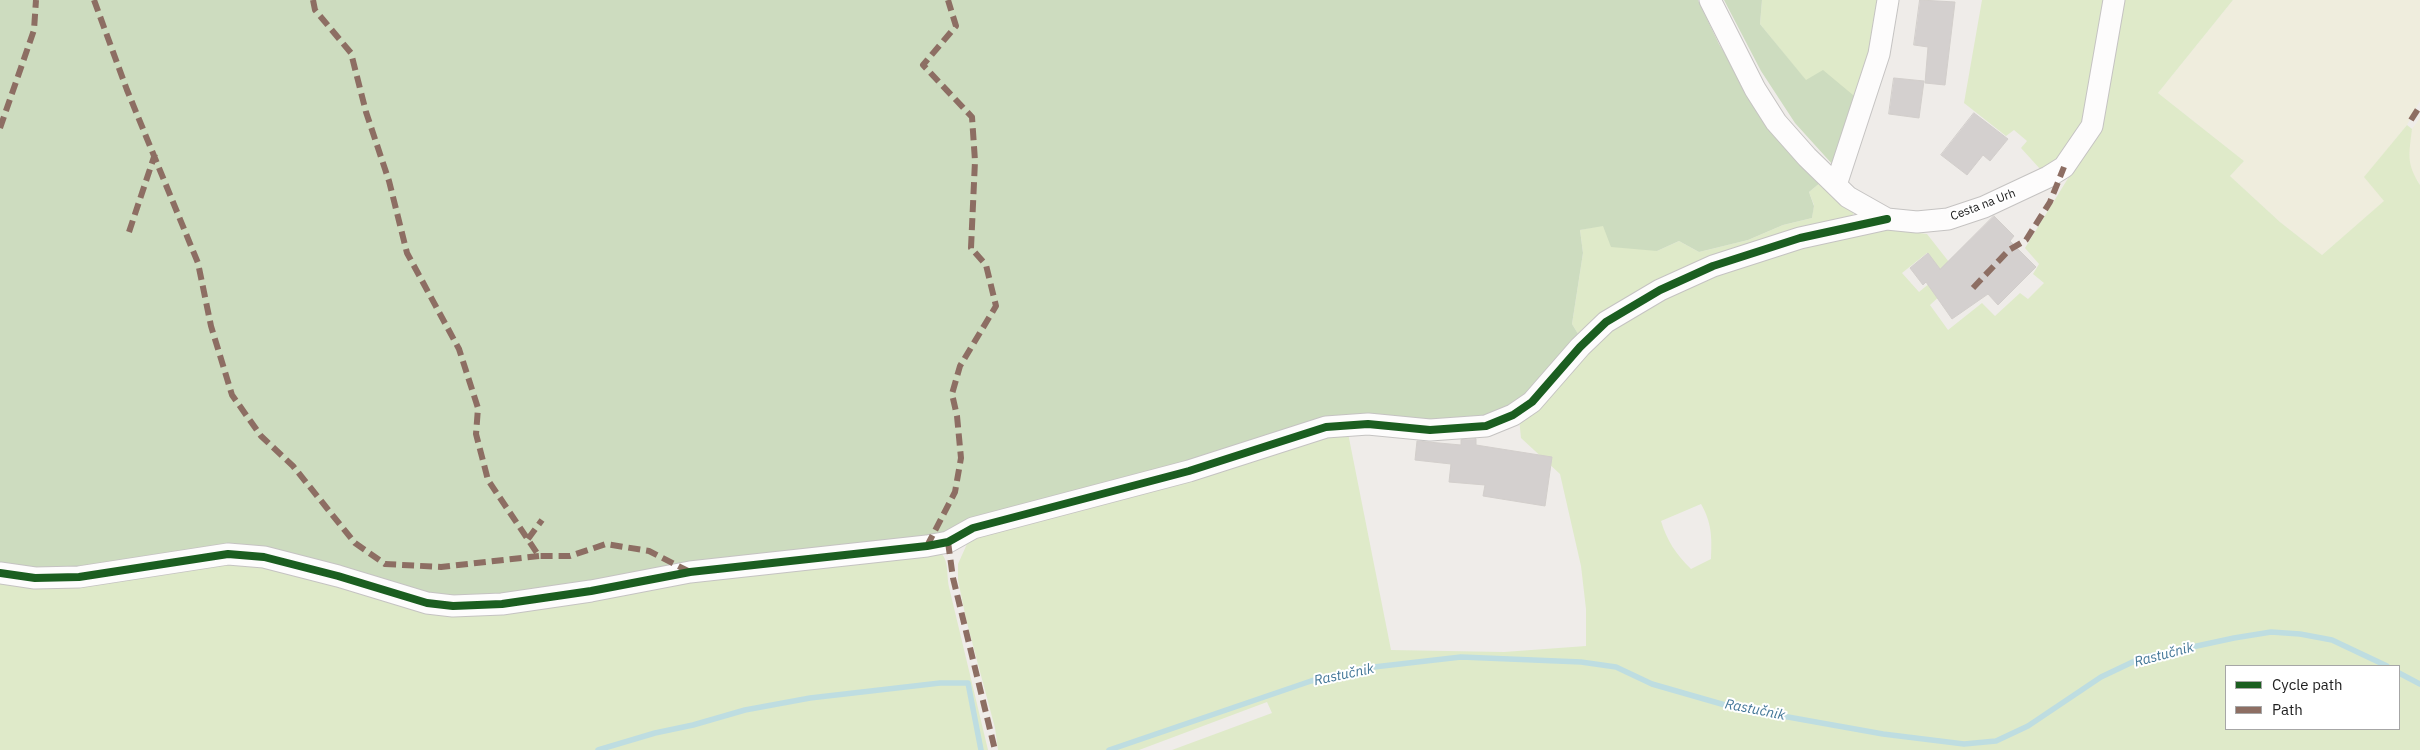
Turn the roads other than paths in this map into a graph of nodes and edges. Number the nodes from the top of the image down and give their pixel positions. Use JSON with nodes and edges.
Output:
{"nodes":[{"id":1,"x":1710,"y":0,"type":"edge"},
{"id":2,"x":1888,"y":0,"type":"edge"},
{"id":3,"x":2114,"y":0,"type":"edge"},
{"id":4,"x":1836,"y":185,"type":"junction"},
{"id":5,"x":1887,"y":219,"type":"junction"},
{"id":6,"x":0,"y":573,"type":"edge"}],
"edges":[{"from":1,"to":4,"type":"street","name":"Cesta na Urh"},
{"from":2,"to":4,"type":"street"},
{"from":3,"to":5,"type":"street","name":"Cesta na Urh"},
{"from":4,"to":5,"type":"street","name":"Cesta na Urh"},
{"from":5,"to":6,"type":"street"}]}
